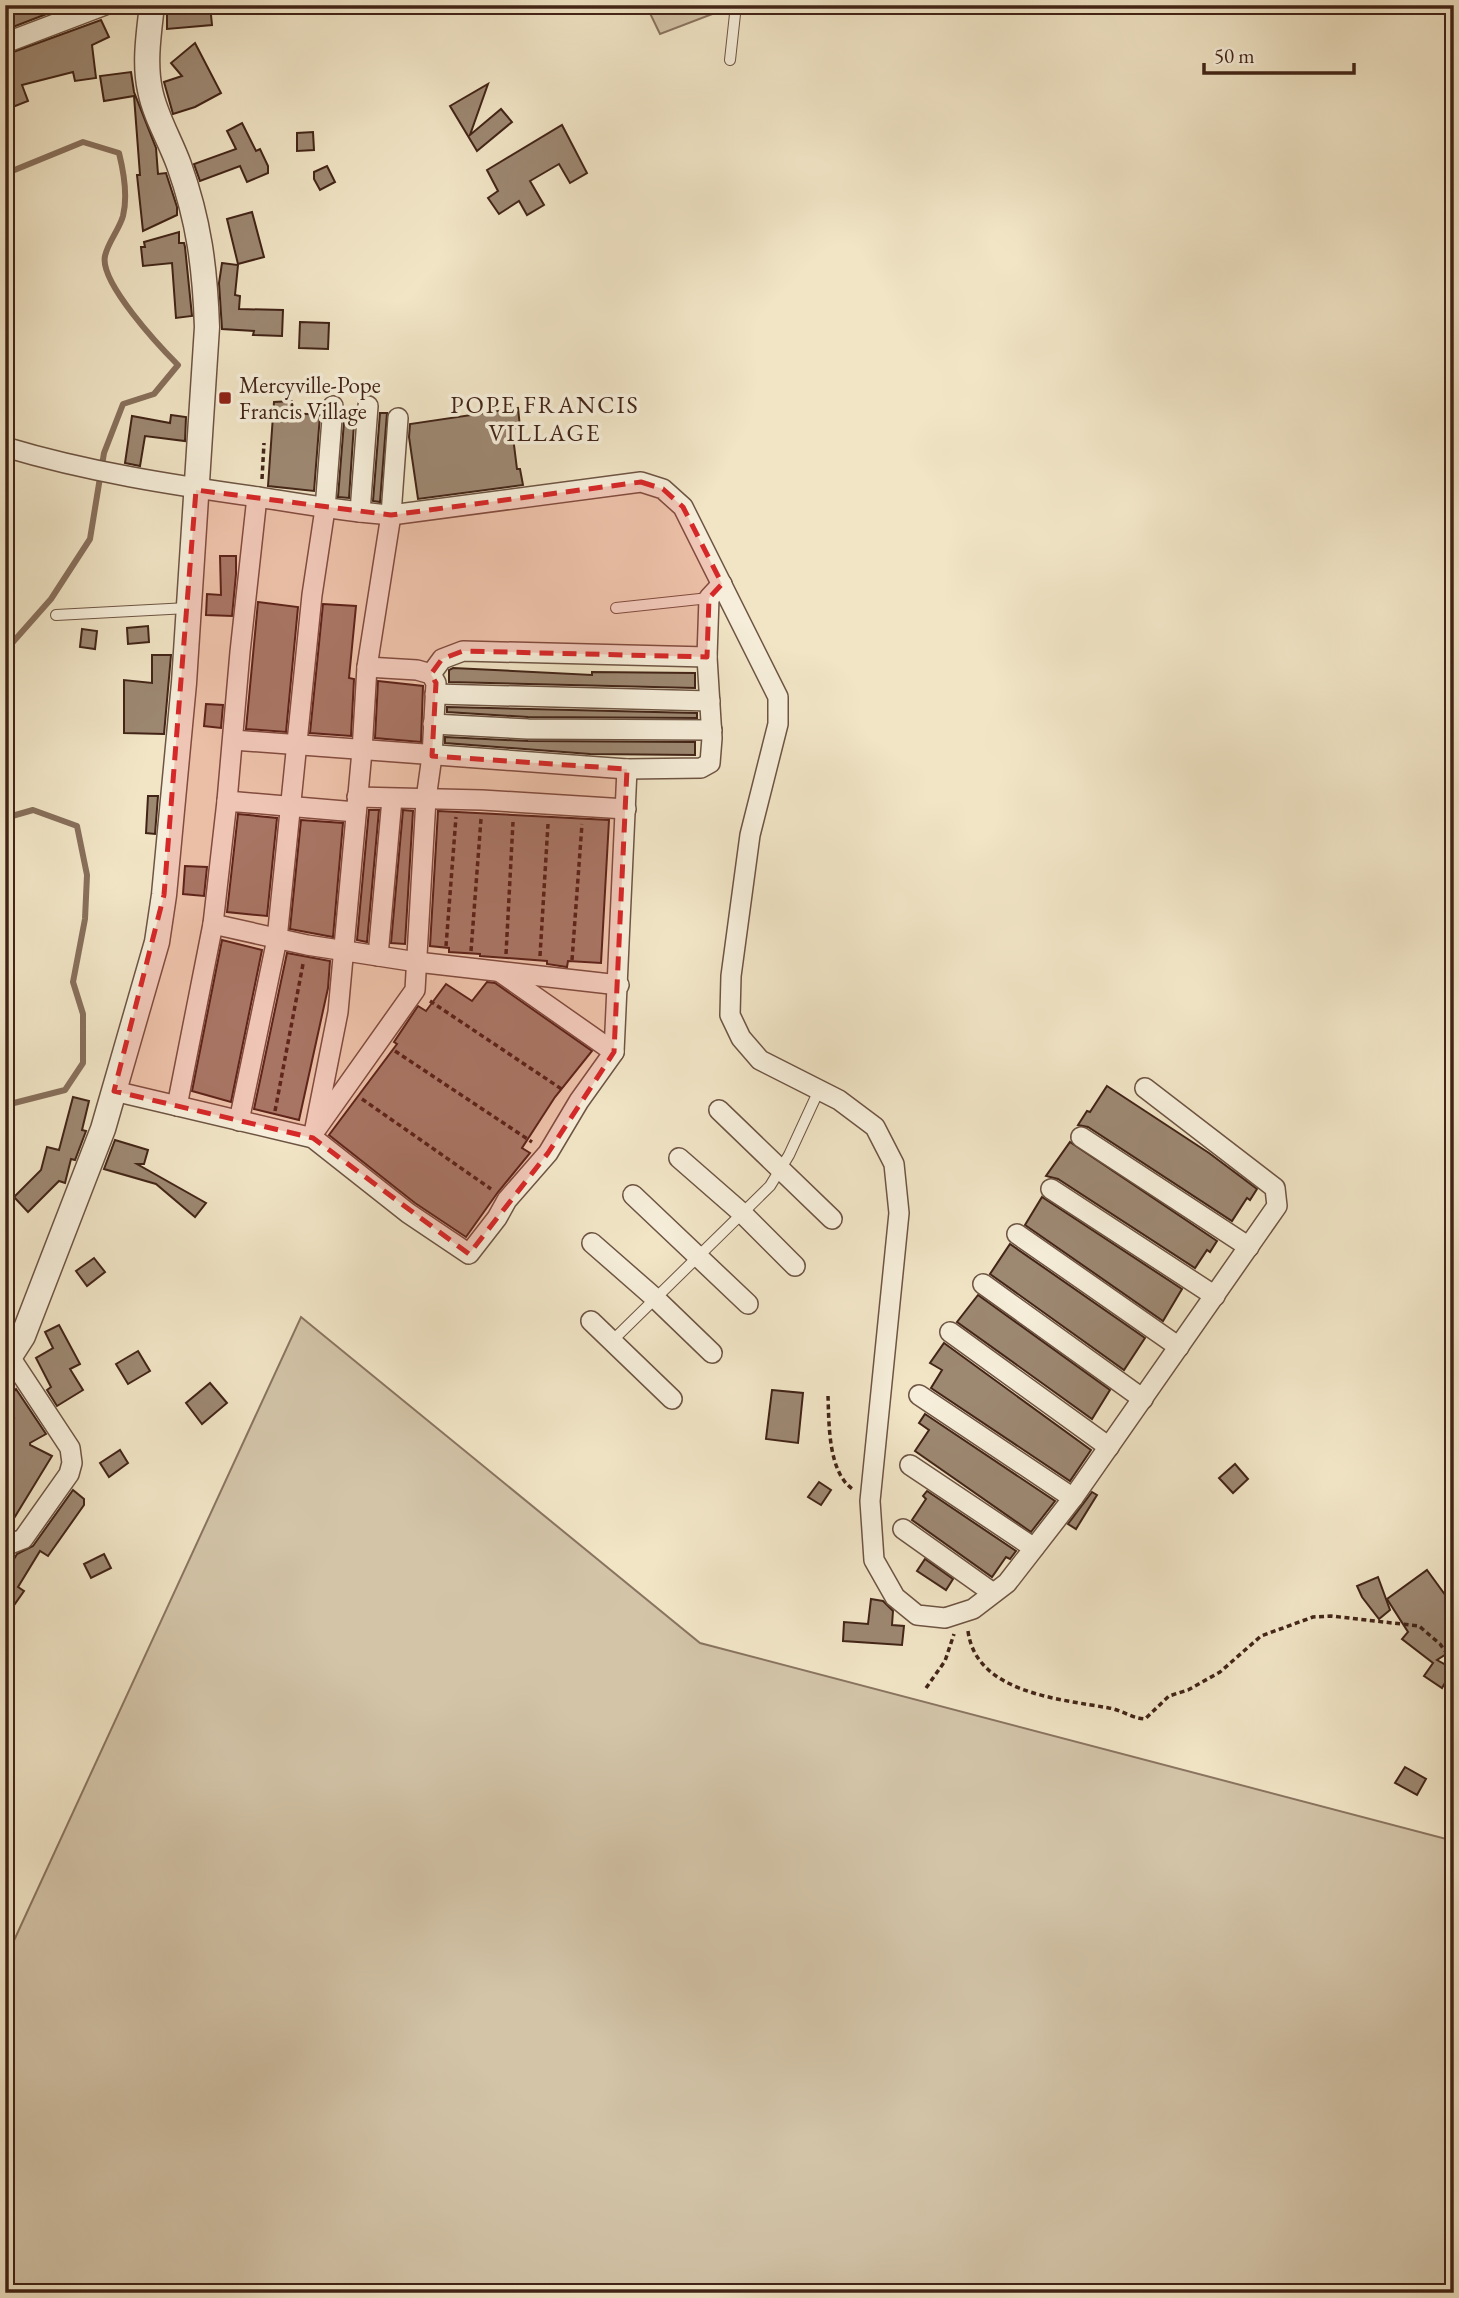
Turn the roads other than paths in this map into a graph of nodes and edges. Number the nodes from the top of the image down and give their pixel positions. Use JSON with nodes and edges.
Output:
{"nodes":[{"id":1,"x":105,"y":5,"type":"edge"},
{"id":2,"x":152,"y":5,"type":"edge"},
{"id":3,"x":736,"y":5,"type":"edge"},
{"id":4,"x":5,"y":43,"type":"edge"},
{"id":5,"x":730,"y":60,"type":"dead end"},
{"id":6,"x":333,"y":405,"type":"dead end"},
{"id":7,"x":368,"y":406,"type":"dead end"},
{"id":8,"x":398,"y":418,"type":"dead end"},
{"id":9,"x":5,"y":447,"type":"edge"},
{"id":10,"x":197,"y":489,"type":"junction"},
{"id":11,"x":259,"y":498,"type":"junction"},
{"id":12,"x":325,"y":509,"type":"junction"},
{"id":13,"x":360,"y":512,"type":"junction"},
{"id":14,"x":391,"y":514,"type":"junction"},
{"id":15,"x":715,"y":591,"type":"junction"},
{"id":16,"x":189,"y":608,"type":"junction"},
{"id":17,"x":616,"y":608,"type":"dead end"},
{"id":18,"x":56,"y":615,"type":"dead end"},
{"id":19,"x":707,"y":657,"type":"junction"},
{"id":20,"x":367,"y":667,"type":"junction"},
{"id":21,"x":431,"y":674,"type":"junction"},
{"id":22,"x":435,"y":694,"type":"junction"},
{"id":23,"x":710,"y":701,"type":"junction"},
{"id":24,"x":433,"y":724,"type":"junction"},
{"id":25,"x":712,"y":730,"type":"junction"},
{"id":26,"x":233,"y":740,"type":"junction"},
{"id":27,"x":296,"y":745,"type":"junction"},
{"id":28,"x":362,"y":751,"type":"junction"},
{"id":29,"x":432,"y":756,"type":"junction"},
{"id":30,"x":627,"y":769,"type":"junction"},
{"id":31,"x":392,"y":799,"type":"junction"},
{"id":32,"x":426,"y":799,"type":"junction"},
{"id":33,"x":227,"y":802,"type":"junction"},
{"id":34,"x":356,"y":805,"type":"junction"},
{"id":35,"x":291,"y":806,"type":"junction"},
{"id":36,"x":626,"y":809,"type":"junction"},
{"id":37,"x":213,"y":924,"type":"junction"},
{"id":38,"x":277,"y":939,"type":"junction"},
{"id":39,"x":345,"y":951,"type":"junction"},
{"id":40,"x":378,"y":956,"type":"junction"},
{"id":41,"x":417,"y":962,"type":"junction"},
{"id":42,"x":501,"y":971,"type":"junction"},
{"id":43,"x":619,"y":985,"type":"junction"},
{"id":44,"x":614,"y":1052,"type":"junction"},
{"id":45,"x":1145,"y":1088,"type":"dead end"},
{"id":46,"x":819,"y":1090,"type":"junction"},
{"id":47,"x":114,"y":1091,"type":"junction"},
{"id":48,"x":177,"y":1106,"type":"junction"},
{"id":49,"x":719,"y":1110,"type":"dead end"},
{"id":50,"x":239,"y":1121,"type":"junction"},
{"id":51,"x":313,"y":1135,"type":"junction"},
{"id":52,"x":1082,"y":1137,"type":"dead end"},
{"id":53,"x":678,"y":1158,"type":"dead end"},
{"id":54,"x":781,"y":1169,"type":"junction"},
{"id":55,"x":1051,"y":1189,"type":"dead end"},
{"id":56,"x":633,"y":1195,"type":"dead end"},
{"id":57,"x":742,"y":1213,"type":"junction"},
{"id":58,"x":831,"y":1219,"type":"dead end"},
{"id":59,"x":1017,"y":1234,"type":"dead end"},
{"id":60,"x":592,"y":1243,"type":"dead end"},
{"id":61,"x":1249,"y":1247,"type":"junction"},
{"id":62,"x":698,"y":1256,"type":"junction"},
{"id":63,"x":795,"y":1266,"type":"dead end"},
{"id":64,"x":983,"y":1284,"type":"dead end"},
{"id":65,"x":1215,"y":1296,"type":"junction"},
{"id":66,"x":656,"y":1299,"type":"junction"},
{"id":67,"x":748,"y":1304,"type":"dead end"},
{"id":68,"x":591,"y":1321,"type":"dead end"},
{"id":69,"x":950,"y":1332,"type":"dead end"},
{"id":70,"x":612,"y":1341,"type":"junction"},
{"id":71,"x":1179,"y":1347,"type":"junction"},
{"id":72,"x":712,"y":1353,"type":"dead end"},
{"id":73,"x":7,"y":1356,"type":"edge"},
{"id":74,"x":919,"y":1395,"type":"dead end"},
{"id":75,"x":672,"y":1399,"type":"dead end"},
{"id":76,"x":1143,"y":1399,"type":"junction"},
{"id":77,"x":1109,"y":1447,"type":"junction"},
{"id":78,"x":910,"y":1465,"type":"dead end"},
{"id":79,"x":1073,"y":1498,"type":"junction"},
{"id":80,"x":903,"y":1529,"type":"dead end"},
{"id":81,"x":5,"y":1546,"type":"edge"},
{"id":82,"x":1034,"y":1548,"type":"junction"},
{"id":83,"x":993,"y":1593,"type":"junction"}],
"edges":[{"from":1,"to":4,"type":"street"},
{"from":2,"to":10,"type":"street"},
{"from":3,"to":5,"type":"lane"},
{"from":6,"to":12,"type":"street"},
{"from":7,"to":13,"type":"street"},
{"from":8,"to":14,"type":"street"},
{"from":9,"to":10,"type":"street"},
{"from":10,"to":11,"type":"street"},
{"from":10,"to":16,"type":"street"},
{"from":11,"to":12,"type":"street"},
{"from":11,"to":26,"type":"street"},
{"from":12,"to":13,"type":"street"},
{"from":12,"to":27,"type":"street"},
{"from":13,"to":14,"type":"street"},
{"from":14,"to":15,"type":"street"},
{"from":14,"to":20,"type":"street"},
{"from":15,"to":17,"type":"lane"},
{"from":15,"to":19,"type":"street"},
{"from":15,"to":46,"type":"street"},
{"from":16,"to":18,"type":"lane"},
{"from":16,"to":47,"type":"street"},
{"from":19,"to":21,"type":"street"},
{"from":19,"to":23,"type":"street"},
{"from":20,"to":21,"type":"street"},
{"from":20,"to":28,"type":"street"},
{"from":21,"to":22,"type":"street"},
{"from":22,"to":23,"type":"street"},
{"from":22,"to":24,"type":"street"},
{"from":23,"to":25,"type":"street"},
{"from":24,"to":25,"type":"street"},
{"from":24,"to":29,"type":"street"},
{"from":25,"to":30,"type":"street"},
{"from":26,"to":27,"type":"street"},
{"from":26,"to":33,"type":"street"},
{"from":27,"to":28,"type":"street"},
{"from":27,"to":35,"type":"street"},
{"from":28,"to":29,"type":"street"},
{"from":28,"to":34,"type":"street"},
{"from":29,"to":30,"type":"street"},
{"from":29,"to":32,"type":"street"},
{"from":30,"to":36,"type":"street"},
{"from":31,"to":32,"type":"street"},
{"from":31,"to":34,"type":"street"},
{"from":31,"to":40,"type":"street"},
{"from":32,"to":36,"type":"street"},
{"from":32,"to":41,"type":"street"},
{"from":33,"to":35,"type":"street"},
{"from":33,"to":37,"type":"street"},
{"from":34,"to":35,"type":"street"},
{"from":34,"to":39,"type":"street"},
{"from":35,"to":38,"type":"street"},
{"from":36,"to":43,"type":"street"},
{"from":37,"to":38,"type":"street"},
{"from":37,"to":48,"type":"street"},
{"from":38,"to":39,"type":"street"},
{"from":38,"to":50,"type":"street"},
{"from":39,"to":40,"type":"street"},
{"from":39,"to":51,"type":"street"},
{"from":40,"to":41,"type":"street"},
{"from":41,"to":42,"type":"street"},
{"from":41,"to":51,"type":"street"},
{"from":42,"to":43,"type":"street"},
{"from":42,"to":44,"type":"street"},
{"from":43,"to":44,"type":"street"},
{"from":44,"to":51,"type":"street"},
{"from":45,"to":61,"type":"street"},
{"from":46,"to":54,"type":"lane"},
{"from":46,"to":83,"type":"street"},
{"from":47,"to":48,"type":"street"},
{"from":47,"to":73,"type":"street"},
{"from":48,"to":50,"type":"street"},
{"from":49,"to":54,"type":"street"},
{"from":50,"to":51,"type":"street"},
{"from":52,"to":61,"type":"street"},
{"from":53,"to":57,"type":"street"},
{"from":54,"to":57,"type":"lane"},
{"from":54,"to":58,"type":"street"},
{"from":55,"to":65,"type":"street"},
{"from":56,"to":62,"type":"street"},
{"from":57,"to":62,"type":"lane"},
{"from":57,"to":63,"type":"street"},
{"from":59,"to":71,"type":"street"},
{"from":60,"to":66,"type":"street"},
{"from":61,"to":65,"type":"street"},
{"from":62,"to":66,"type":"lane"},
{"from":62,"to":67,"type":"street"},
{"from":64,"to":76,"type":"street"},
{"from":65,"to":71,"type":"street"},
{"from":66,"to":70,"type":"lane"},
{"from":66,"to":72,"type":"street"},
{"from":68,"to":70,"type":"street"},
{"from":69,"to":77,"type":"street"},
{"from":70,"to":75,"type":"street"},
{"from":71,"to":76,"type":"street"},
{"from":73,"to":81,"type":"street"},
{"from":74,"to":79,"type":"street"},
{"from":76,"to":77,"type":"street"},
{"from":77,"to":79,"type":"street"},
{"from":78,"to":82,"type":"street"},
{"from":79,"to":82,"type":"street"},
{"from":80,"to":83,"type":"street"},
{"from":82,"to":83,"type":"street"}]}
